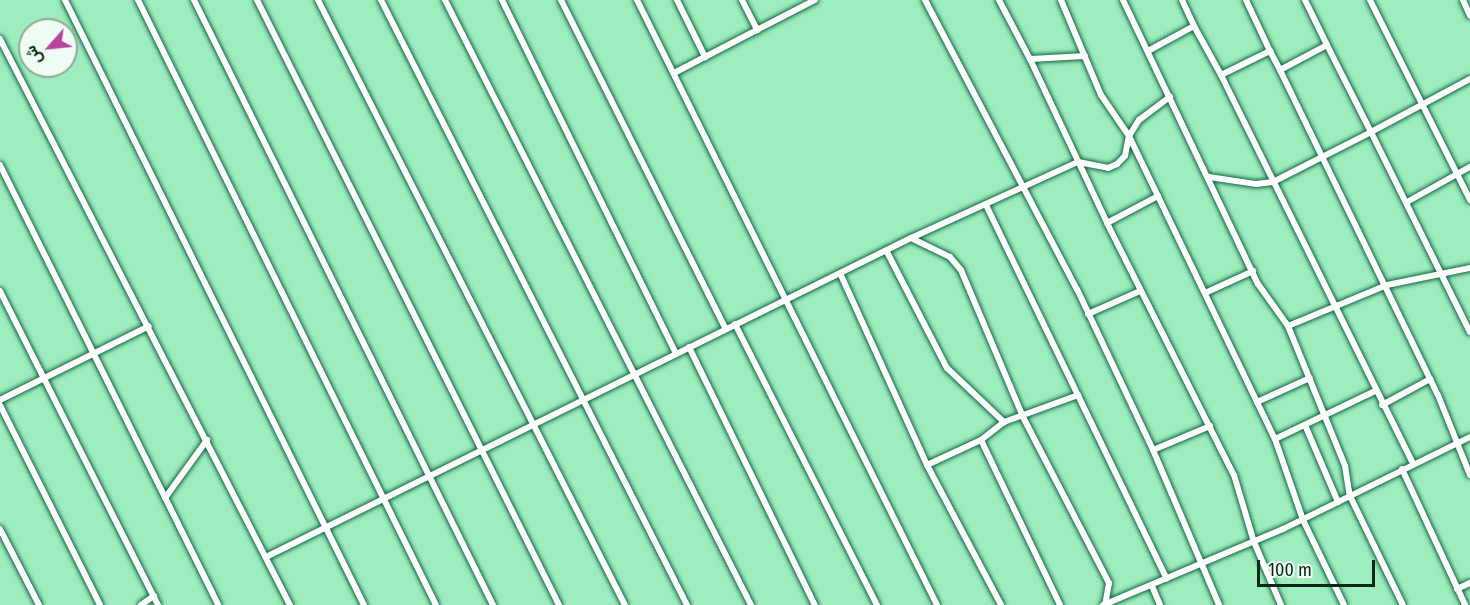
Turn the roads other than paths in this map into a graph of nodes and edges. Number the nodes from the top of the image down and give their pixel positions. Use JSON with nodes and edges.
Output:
{"nodes":[{"id":1,"x":65,"y":0,"type":"edge"},
{"id":2,"x":138,"y":0,"type":"edge"},
{"id":3,"x":194,"y":0,"type":"edge"},
{"id":4,"x":257,"y":0,"type":"edge"},
{"id":5,"x":318,"y":0,"type":"edge"},
{"id":6,"x":381,"y":0,"type":"edge"},
{"id":7,"x":445,"y":0,"type":"edge"},
{"id":8,"x":502,"y":0,"type":"edge"},
{"id":9,"x":561,"y":0,"type":"edge"},
{"id":10,"x":637,"y":0,"type":"edge"},
{"id":11,"x":677,"y":0,"type":"edge"},
{"id":12,"x":742,"y":0,"type":"edge"},
{"id":13,"x":815,"y":0,"type":"edge"},
{"id":14,"x":925,"y":0,"type":"edge"},
{"id":15,"x":999,"y":0,"type":"edge"},
{"id":16,"x":1061,"y":0,"type":"edge"},
{"id":17,"x":1123,"y":0,"type":"edge"},
{"id":18,"x":1182,"y":0,"type":"edge"},
{"id":19,"x":1246,"y":0,"type":"edge"},
{"id":20,"x":1305,"y":0,"type":"edge"},
{"id":21,"x":1463,"y":0,"type":"edge"},
{"id":22,"x":1373,"y":1,"type":"edge"},
{"id":23,"x":802,"y":3,"type":"edge"},
{"id":24,"x":1470,"y":16,"type":"edge"},
{"id":25,"x":1194,"y":26,"type":"junction"},
{"id":26,"x":757,"y":30,"type":"junction"},
{"id":27,"x":0,"y":39,"type":"edge"},
{"id":28,"x":1327,"y":45,"type":"junction"},
{"id":29,"x":1148,"y":51,"type":"junction"},
{"id":30,"x":1270,"y":51,"type":"junction"},
{"id":31,"x":1085,"y":56,"type":"junction"},
{"id":32,"x":705,"y":57,"type":"junction"},
{"id":33,"x":1030,"y":59,"type":"junction"},
{"id":34,"x":1280,"y":70,"type":"junction"},
{"id":35,"x":674,"y":73,"type":"junction"},
{"id":36,"x":1221,"y":75,"type":"junction"},
{"id":37,"x":1470,"y":80,"type":"edge"},
{"id":38,"x":1170,"y":97,"type":"junction"},
{"id":39,"x":1422,"y":104,"type":"junction"},
{"id":40,"x":1371,"y":132,"type":"junction"},
{"id":41,"x":1130,"y":136,"type":"junction"},
{"id":42,"x":1322,"y":160,"type":"junction"},
{"id":43,"x":1078,"y":162,"type":"junction"},
{"id":44,"x":0,"y":165,"type":"edge"},
{"id":45,"x":1470,"y":167,"type":"edge"},
{"id":46,"x":1457,"y":174,"type":"junction"},
{"id":47,"x":1209,"y":177,"type":"junction"},
{"id":48,"x":1273,"y":182,"type":"junction"},
{"id":49,"x":1022,"y":188,"type":"junction"},
{"id":50,"x":1158,"y":196,"type":"junction"},
{"id":51,"x":1470,"y":200,"type":"edge"},
{"id":52,"x":1407,"y":202,"type":"junction"},
{"id":53,"x":986,"y":205,"type":"junction"},
{"id":54,"x":1107,"y":223,"type":"junction"},
{"id":55,"x":911,"y":238,"type":"junction"},
{"id":56,"x":887,"y":252,"type":"junction"},
{"id":57,"x":1470,"y":268,"type":"edge"},
{"id":58,"x":1253,"y":271,"type":"junction"},
{"id":59,"x":840,"y":273,"type":"junction"},
{"id":60,"x":1443,"y":277,"type":"junction"},
{"id":61,"x":1387,"y":285,"type":"junction"},
{"id":62,"x":0,"y":291,"type":"edge"},
{"id":63,"x":1140,"y":291,"type":"junction"},
{"id":64,"x":1206,"y":293,"type":"junction"},
{"id":65,"x":787,"y":299,"type":"junction"},
{"id":66,"x":1333,"y":306,"type":"junction"},
{"id":67,"x":1089,"y":314,"type":"junction"},
{"id":68,"x":735,"y":324,"type":"junction"},
{"id":69,"x":149,"y":326,"type":"junction"},
{"id":70,"x":1288,"y":326,"type":"junction"},
{"id":71,"x":726,"y":329,"type":"junction"},
{"id":72,"x":1470,"y":332,"type":"edge"},
{"id":73,"x":689,"y":347,"type":"junction"},
{"id":74,"x":676,"y":353,"type":"junction"},
{"id":75,"x":93,"y":354,"type":"junction"},
{"id":76,"x":634,"y":374,"type":"junction"},
{"id":77,"x":45,"y":378,"type":"junction"},
{"id":78,"x":1310,"y":378,"type":"junction"},
{"id":79,"x":1430,"y":379,"type":"junction"},
{"id":80,"x":1375,"y":391,"type":"junction"},
{"id":81,"x":1078,"y":395,"type":"junction"},
{"id":82,"x":583,"y":399,"type":"junction"},
{"id":83,"x":0,"y":400,"type":"edge"},
{"id":84,"x":1257,"y":402,"type":"junction"},
{"id":85,"x":0,"y":405,"type":"edge"},
{"id":86,"x":1382,"y":405,"type":"junction"},
{"id":87,"x":1325,"y":416,"type":"junction"},
{"id":88,"x":1023,"y":417,"type":"junction"},
{"id":89,"x":1004,"y":422,"type":"junction"},
{"id":90,"x":533,"y":424,"type":"junction"},
{"id":91,"x":1305,"y":425,"type":"junction"},
{"id":92,"x":1210,"y":426,"type":"junction"},
{"id":93,"x":1470,"y":437,"type":"edge"},
{"id":94,"x":1275,"y":439,"type":"junction"},
{"id":95,"x":207,"y":440,"type":"junction"},
{"id":96,"x":981,"y":440,"type":"junction"},
{"id":97,"x":1457,"y":443,"type":"junction"},
{"id":98,"x":481,"y":450,"type":"junction"},
{"id":99,"x":1153,"y":450,"type":"junction"},
{"id":100,"x":1413,"y":464,"type":"junction"},
{"id":101,"x":927,"y":465,"type":"junction"},
{"id":102,"x":1402,"y":469,"type":"junction"},
{"id":103,"x":1470,"y":475,"type":"edge"},
{"id":104,"x":429,"y":476,"type":"junction"},
{"id":105,"x":1350,"y":496,"type":"junction"},
{"id":106,"x":165,"y":498,"type":"junction"},
{"id":107,"x":383,"y":498,"type":"junction"},
{"id":108,"x":1338,"y":502,"type":"junction"},
{"id":109,"x":1303,"y":520,"type":"junction"},
{"id":110,"x":326,"y":527,"type":"junction"},
{"id":111,"x":0,"y":529,"type":"edge"},
{"id":112,"x":1254,"y":542,"type":"junction"},
{"id":113,"x":266,"y":557,"type":"junction"},
{"id":114,"x":1200,"y":565,"type":"junction"},
{"id":115,"x":1167,"y":579,"type":"junction"},
{"id":116,"x":1470,"y":583,"type":"edge"},
{"id":117,"x":1152,"y":586,"type":"junction"},
{"id":118,"x":1457,"y":589,"type":"junction"},
{"id":119,"x":154,"y":597,"type":"junction"},
{"id":120,"x":39,"y":605,"type":"edge"},
{"id":121,"x":100,"y":605,"type":"edge"},
{"id":122,"x":141,"y":605,"type":"edge"},
{"id":123,"x":158,"y":605,"type":"edge"},
{"id":124,"x":219,"y":605,"type":"edge"},
{"id":125,"x":290,"y":605,"type":"edge"},
{"id":126,"x":364,"y":605,"type":"edge"},
{"id":127,"x":435,"y":605,"type":"edge"},
{"id":128,"x":493,"y":605,"type":"edge"},
{"id":129,"x":559,"y":605,"type":"edge"},
{"id":130,"x":625,"y":605,"type":"edge"},
{"id":131,"x":687,"y":605,"type":"edge"},
{"id":132,"x":751,"y":605,"type":"edge"},
{"id":133,"x":815,"y":605,"type":"edge"},
{"id":134,"x":878,"y":605,"type":"edge"},
{"id":135,"x":937,"y":605,"type":"edge"},
{"id":136,"x":1001,"y":605,"type":"edge"},
{"id":137,"x":1060,"y":605,"type":"edge"},
{"id":138,"x":1104,"y":605,"type":"edge"},
{"id":139,"x":1160,"y":605,"type":"edge"},
{"id":140,"x":1219,"y":605,"type":"edge"},
{"id":141,"x":1281,"y":605,"type":"edge"},
{"id":142,"x":1344,"y":605,"type":"edge"},
{"id":143,"x":1403,"y":605,"type":"edge"},
{"id":144,"x":1465,"y":605,"type":"edge"}],
"edges":[{"from":1,"to":110,"type":"street"},
{"from":2,"to":107,"type":"street"},
{"from":3,"to":104,"type":"street"},
{"from":4,"to":98,"type":"street"},
{"from":5,"to":90,"type":"street"},
{"from":6,"to":82,"type":"street"},
{"from":7,"to":76,"type":"street"},
{"from":8,"to":74,"type":"street"},
{"from":9,"to":71,"type":"street"},
{"from":10,"to":35,"type":"street"},
{"from":11,"to":32,"type":"street"},
{"from":12,"to":26,"type":"street"},
{"from":13,"to":23,"type":"street"},
{"from":14,"to":49,"type":"street"},
{"from":15,"to":33,"type":"street"},
{"from":16,"to":31,"type":"street"},
{"from":17,"to":29,"type":"street"},
{"from":18,"to":25,"type":"street"},
{"from":19,"to":30,"type":"street"},
{"from":20,"to":28,"type":"street"},
{"from":21,"to":24,"type":"street"},
{"from":22,"to":39,"type":"street"},
{"from":23,"to":26,"type":"street"},
{"from":25,"to":29,"type":"street"},
{"from":25,"to":36,"type":"street"},
{"from":26,"to":32,"type":"street"},
{"from":27,"to":69,"type":"street"},
{"from":28,"to":34,"type":"street"},
{"from":28,"to":40,"type":"street"},
{"from":29,"to":38,"type":"street"},
{"from":30,"to":34,"type":"street"},
{"from":30,"to":36,"type":"street"},
{"from":31,"to":33,"type":"street"},
{"from":31,"to":41,"type":"street"},
{"from":32,"to":35,"type":"street"},
{"from":33,"to":43,"type":"street"},
{"from":34,"to":42,"type":"street"},
{"from":35,"to":65,"type":"street"},
{"from":36,"to":48,"type":"street"},
{"from":37,"to":39,"type":"street"},
{"from":38,"to":41,"type":"street"},
{"from":38,"to":47,"type":"street"},
{"from":39,"to":40,"type":"street"},
{"from":39,"to":46,"type":"street"},
{"from":40,"to":42,"type":"street"},
{"from":40,"to":52,"type":"street"},
{"from":41,"to":43,"type":"street"},
{"from":41,"to":50,"type":"street"},
{"from":42,"to":48,"type":"street"},
{"from":42,"to":61,"type":"street"},
{"from":43,"to":49,"type":"street"},
{"from":43,"to":54,"type":"street"},
{"from":44,"to":75,"type":"street"},
{"from":45,"to":46,"type":"street"},
{"from":46,"to":51,"type":"street"},
{"from":46,"to":52,"type":"street"},
{"from":47,"to":48,"type":"street"},
{"from":47,"to":58,"type":"street"},
{"from":48,"to":66,"type":"street"},
{"from":49,"to":53,"type":"street"},
{"from":49,"to":67,"type":"street"},
{"from":50,"to":54,"type":"street"},
{"from":50,"to":64,"type":"street"},
{"from":52,"to":60,"type":"street"},
{"from":53,"to":55,"type":"street"},
{"from":53,"to":81,"type":"street"},
{"from":54,"to":63,"type":"street"},
{"from":55,"to":56,"type":"street"},
{"from":55,"to":88,"type":"street"},
{"from":56,"to":59,"type":"street"},
{"from":56,"to":89,"type":"street"},
{"from":57,"to":60,"type":"street"},
{"from":58,"to":64,"type":"street"},
{"from":58,"to":70,"type":"street"},
{"from":59,"to":65,"type":"street"},
{"from":59,"to":101,"type":"street"},
{"from":60,"to":61,"type":"street"},
{"from":60,"to":72,"type":"street"},
{"from":61,"to":66,"type":"street"},
{"from":61,"to":79,"type":"street"},
{"from":62,"to":77,"type":"street"},
{"from":63,"to":67,"type":"street"},
{"from":63,"to":92,"type":"street"},
{"from":64,"to":84,"type":"street"},
{"from":65,"to":68,"type":"street"},
{"from":65,"to":135,"type":"street"},
{"from":66,"to":70,"type":"street"},
{"from":66,"to":80,"type":"street"},
{"from":67,"to":99,"type":"street"},
{"from":68,"to":71,"type":"street"},
{"from":68,"to":134,"type":"street"},
{"from":69,"to":75,"type":"street"},
{"from":69,"to":95,"type":"street"},
{"from":70,"to":78,"type":"street"},
{"from":71,"to":73,"type":"street"},
{"from":73,"to":74,"type":"street"},
{"from":73,"to":133,"type":"street"},
{"from":74,"to":76,"type":"street"},
{"from":75,"to":77,"type":"street"},
{"from":75,"to":106,"type":"street"},
{"from":76,"to":82,"type":"street"},
{"from":76,"to":132,"type":"street"},
{"from":77,"to":83,"type":"street"},
{"from":77,"to":119,"type":"street"},
{"from":78,"to":84,"type":"street"},
{"from":78,"to":87,"type":"street"},
{"from":79,"to":86,"type":"street"},
{"from":79,"to":97,"type":"street"},
{"from":80,"to":86,"type":"street"},
{"from":80,"to":87,"type":"street"},
{"from":81,"to":88,"type":"street"},
{"from":81,"to":115,"type":"street"},
{"from":82,"to":90,"type":"street"},
{"from":82,"to":131,"type":"street"},
{"from":84,"to":94,"type":"street"},
{"from":85,"to":121,"type":"street"},
{"from":86,"to":100,"type":"street"},
{"from":87,"to":91,"type":"street"},
{"from":87,"to":105,"type":"street"},
{"from":88,"to":89,"type":"street"},
{"from":88,"to":138,"type":"street"},
{"from":89,"to":96,"type":"street"},
{"from":90,"to":98,"type":"street"},
{"from":90,"to":130,"type":"street"},
{"from":91,"to":94,"type":"street"},
{"from":91,"to":108,"type":"street"},
{"from":92,"to":99,"type":"street"},
{"from":92,"to":112,"type":"street"},
{"from":93,"to":97,"type":"street"},
{"from":94,"to":109,"type":"street"},
{"from":95,"to":106,"type":"street"},
{"from":95,"to":113,"type":"street"},
{"from":96,"to":101,"type":"street"},
{"from":96,"to":137,"type":"street"},
{"from":97,"to":100,"type":"street"},
{"from":97,"to":103,"type":"street"},
{"from":98,"to":104,"type":"street"},
{"from":98,"to":129,"type":"street"},
{"from":99,"to":114,"type":"street"},
{"from":100,"to":102,"type":"street"},
{"from":101,"to":136,"type":"street"},
{"from":102,"to":105,"type":"street"},
{"from":102,"to":118,"type":"street"},
{"from":104,"to":107,"type":"street"},
{"from":104,"to":128,"type":"street"},
{"from":105,"to":108,"type":"street"},
{"from":105,"to":143,"type":"street"},
{"from":106,"to":124,"type":"street"},
{"from":107,"to":110,"type":"street"},
{"from":107,"to":127,"type":"street"},
{"from":108,"to":109,"type":"street"},
{"from":109,"to":112,"type":"street"},
{"from":109,"to":142,"type":"street"},
{"from":110,"to":113,"type":"street"},
{"from":110,"to":126,"type":"street"},
{"from":111,"to":120,"type":"street"},
{"from":112,"to":114,"type":"street"},
{"from":112,"to":141,"type":"street"},
{"from":113,"to":125,"type":"street"},
{"from":114,"to":115,"type":"street"},
{"from":114,"to":140,"type":"street"},
{"from":115,"to":117,"type":"street"},
{"from":116,"to":118,"type":"street"},
{"from":117,"to":138,"type":"street"},
{"from":117,"to":139,"type":"street"},
{"from":118,"to":144,"type":"street"},
{"from":119,"to":122,"type":"street"},
{"from":119,"to":123,"type":"street"}]}
